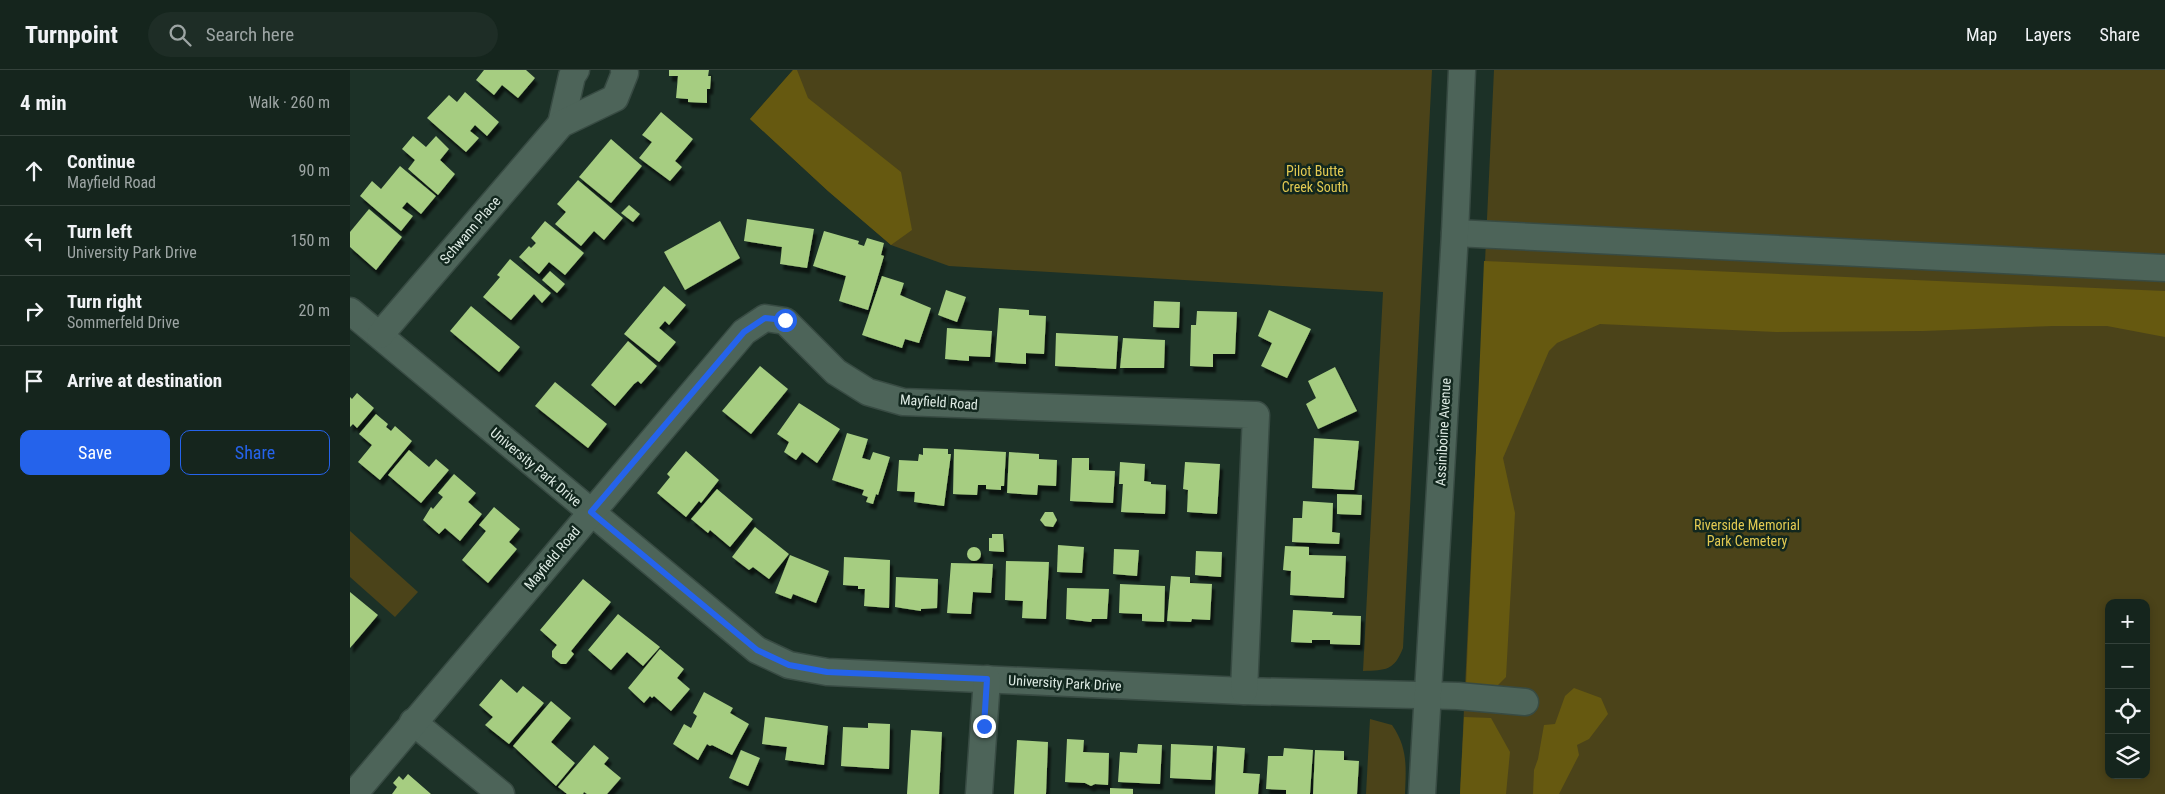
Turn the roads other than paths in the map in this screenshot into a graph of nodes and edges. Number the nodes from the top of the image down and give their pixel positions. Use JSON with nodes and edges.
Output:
{"nodes":[{"id":1,"x":576,"y":70,"type":"edge"},
{"id":2,"x":624,"y":70,"type":"edge"},
{"id":3,"x":1462,"y":70,"type":"edge"},
{"id":4,"x":561,"y":124,"type":"junction"},
{"id":5,"x":1455,"y":233,"type":"junction"},
{"id":6,"x":2165,"y":268,"type":"edge"},
{"id":7,"x":350,"y":311,"type":"edge"},
{"id":8,"x":380,"y":336,"type":"junction"},
{"id":9,"x":591,"y":512,"type":"junction"},
{"id":10,"x":987,"y":679,"type":"junction"},
{"id":11,"x":1244,"y":691,"type":"junction"},
{"id":12,"x":1428,"y":695,"type":"junction"},
{"id":13,"x":1525,"y":702,"type":"dead end"},
{"id":14,"x":413,"y":722,"type":"junction"},
{"id":15,"x":354,"y":794,"type":"edge"},
{"id":16,"x":501,"y":794,"type":"edge"},
{"id":17,"x":979,"y":794,"type":"edge"},
{"id":18,"x":1422,"y":794,"type":"edge"}],
"edges":[{"from":1,"to":4,"type":"street","name":"Schwann Place"},
{"from":2,"to":4,"type":"street","name":"Schwann Place"},
{"from":3,"to":5,"type":"street","name":"Assiniboine Avenue"},
{"from":4,"to":8,"type":"street","name":"Schwann Place"},
{"from":5,"to":6,"type":"street"},
{"from":5,"to":12,"type":"street","name":"Assiniboine Avenue"},
{"from":7,"to":8,"type":"street","name":"University Park Drive"},
{"from":8,"to":9,"type":"street","name":"University Park Drive"},
{"from":9,"to":10,"type":"street","name":"University Park Drive"},
{"from":9,"to":11,"type":"street","name":"Mayfield Road"},
{"from":9,"to":14,"type":"street","name":"Mayfield Road"},
{"from":10,"to":11,"type":"street","name":"University Park Drive"},
{"from":10,"to":17,"type":"street"},
{"from":11,"to":12,"type":"street","name":"University Park Drive"},
{"from":12,"to":13,"type":"street","name":"University Park Drive"},
{"from":12,"to":18,"type":"street","name":"Assiniboine Avenue"},
{"from":14,"to":15,"type":"street","name":"Mayfield Road"},
{"from":14,"to":16,"type":"street"}]}
